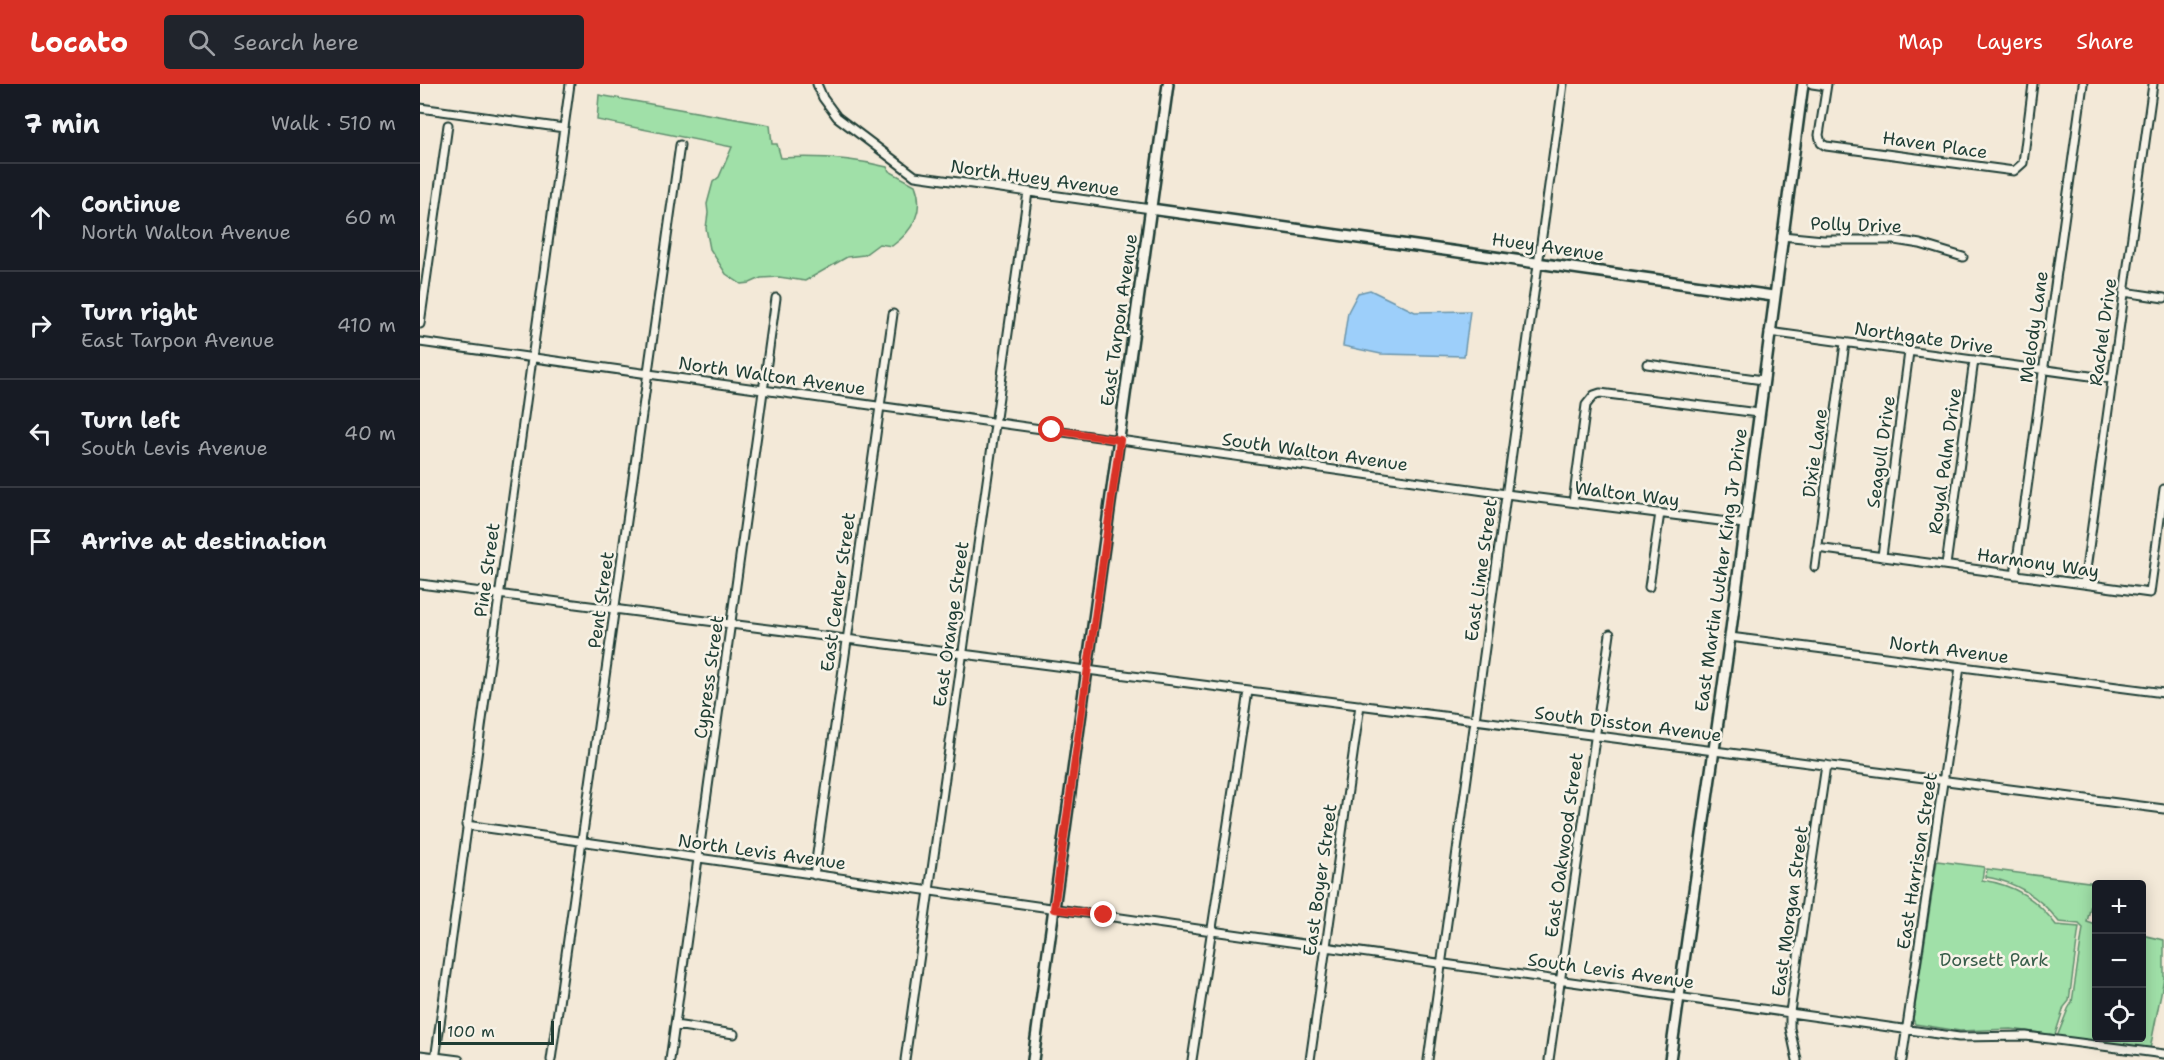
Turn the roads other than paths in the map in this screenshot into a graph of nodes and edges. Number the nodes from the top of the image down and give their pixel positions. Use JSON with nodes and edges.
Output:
{"nodes":[{"id":1,"x":570,"y":84,"type":"edge"},
{"id":2,"x":817,"y":84,"type":"edge"},
{"id":3,"x":1168,"y":84,"type":"edge"},
{"id":4,"x":1563,"y":84,"type":"edge"},
{"id":5,"x":1803,"y":84,"type":"edge"},
{"id":6,"x":1812,"y":84,"type":"edge"},
{"id":7,"x":2033,"y":84,"type":"edge"},
{"id":8,"x":2083,"y":84,"type":"edge"},
{"id":9,"x":2153,"y":84,"type":"edge"},
{"id":10,"x":1826,"y":85,"type":"edge"},
{"id":11,"x":420,"y":108,"type":"edge"},
{"id":12,"x":448,"y":125,"type":"dead end"},
{"id":13,"x":564,"y":128,"type":"junction"},
{"id":14,"x":680,"y":145,"type":"dead end"},
{"id":15,"x":1028,"y":192,"type":"junction"},
{"id":16,"x":1151,"y":209,"type":"junction"},
{"id":17,"x":1782,"y":236,"type":"junction"},
{"id":18,"x":1963,"y":256,"type":"dead end"},
{"id":19,"x":1538,"y":262,"type":"junction"},
{"id":20,"x":2124,"y":292,"type":"junction"},
{"id":21,"x":1773,"y":296,"type":"junction"},
{"id":22,"x":776,"y":298,"type":"dead end"},
{"id":23,"x":2164,"y":298,"type":"edge"},
{"id":24,"x":893,"y":314,"type":"dead end"},
{"id":25,"x":420,"y":324,"type":"edge"},
{"id":26,"x":1769,"y":332,"type":"junction"},
{"id":27,"x":420,"y":342,"type":"edge"},
{"id":28,"x":1845,"y":343,"type":"junction"},
{"id":29,"x":1909,"y":352,"type":"junction"},
{"id":30,"x":532,"y":357,"type":"junction"},
{"id":31,"x":1974,"y":360,"type":"junction"},
{"id":32,"x":1647,"y":364,"type":"dead end"},
{"id":33,"x":2043,"y":369,"type":"junction"},
{"id":34,"x":649,"y":374,"type":"junction"},
{"id":35,"x":2112,"y":379,"type":"junction"},
{"id":36,"x":1763,"y":380,"type":"junction"},
{"id":37,"x":764,"y":391,"type":"junction"},
{"id":38,"x":879,"y":406,"type":"junction"},
{"id":39,"x":1758,"y":413,"type":"junction"},
{"id":40,"x":995,"y":422,"type":"junction"},
{"id":41,"x":1120,"y":440,"type":"junction"},
{"id":42,"x":2164,"y":489,"type":"edge"},
{"id":43,"x":1506,"y":494,"type":"junction"},
{"id":44,"x":1573,"y":502,"type":"junction"},
{"id":45,"x":1660,"y":513,"type":"junction"},
{"id":46,"x":1744,"y":524,"type":"junction"},
{"id":47,"x":1817,"y":548,"type":"junction"},
{"id":48,"x":1882,"y":556,"type":"junction"},
{"id":49,"x":1946,"y":565,"type":"junction"},
{"id":50,"x":1815,"y":567,"type":"dead end"},
{"id":51,"x":2015,"y":575,"type":"junction"},
{"id":52,"x":420,"y":584,"type":"edge"},
{"id":53,"x":2084,"y":584,"type":"junction"},
{"id":54,"x":1649,"y":587,"type":"dead end"},
{"id":55,"x":499,"y":594,"type":"junction"},
{"id":56,"x":615,"y":610,"type":"junction"},
{"id":57,"x":731,"y":625,"type":"junction"},
{"id":58,"x":1610,"y":634,"type":"dead end"},
{"id":59,"x":1730,"y":637,"type":"junction"},
{"id":60,"x":846,"y":640,"type":"junction"},
{"id":61,"x":962,"y":654,"type":"junction"},
{"id":62,"x":1960,"y":667,"type":"junction"},
{"id":63,"x":1088,"y":670,"type":"junction"},
{"id":64,"x":1248,"y":691,"type":"junction"},
{"id":65,"x":2164,"y":693,"type":"edge"},
{"id":66,"x":1360,"y":705,"type":"junction"},
{"id":67,"x":1475,"y":720,"type":"junction"},
{"id":68,"x":1594,"y":735,"type":"junction"},
{"id":69,"x":1713,"y":750,"type":"junction"},
{"id":70,"x":1826,"y":765,"type":"junction"},
{"id":71,"x":1945,"y":780,"type":"junction"},
{"id":72,"x":2164,"y":808,"type":"edge"},
{"id":73,"x":466,"y":825,"type":"junction"},
{"id":74,"x":582,"y":841,"type":"junction"},
{"id":75,"x":698,"y":857,"type":"junction"},
{"id":76,"x":814,"y":875,"type":"junction"},
{"id":77,"x":929,"y":891,"type":"junction"},
{"id":78,"x":1054,"y":909,"type":"junction"},
{"id":79,"x":1210,"y":930,"type":"junction"},
{"id":80,"x":1326,"y":946,"type":"junction"},
{"id":81,"x":1441,"y":962,"type":"junction"},
{"id":82,"x":1560,"y":979,"type":"junction"},
{"id":83,"x":1679,"y":996,"type":"junction"},
{"id":84,"x":1790,"y":1012,"type":"junction"},
{"id":85,"x":675,"y":1025,"type":"junction"},
{"id":86,"x":1907,"y":1029,"type":"junction"},
{"id":87,"x":734,"y":1034,"type":"dead end"},
{"id":88,"x":2164,"y":1054,"type":"edge"},
{"id":89,"x":420,"y":1055,"type":"edge"},
{"id":90,"x":435,"y":1058,"type":"edge"},
{"id":91,"x":459,"y":1060,"type":"edge"},
{"id":92,"x":551,"y":1060,"type":"edge"},
{"id":93,"x":670,"y":1060,"type":"edge"},
{"id":94,"x":905,"y":1060,"type":"edge"},
{"id":95,"x":1033,"y":1060,"type":"edge"},
{"id":96,"x":1192,"y":1060,"type":"edge"},
{"id":97,"x":1310,"y":1060,"type":"edge"},
{"id":98,"x":1428,"y":1060,"type":"edge"},
{"id":99,"x":1549,"y":1060,"type":"edge"},
{"id":100,"x":1670,"y":1060,"type":"edge"},
{"id":101,"x":1797,"y":1060,"type":"edge"},
{"id":102,"x":1902,"y":1060,"type":"edge"}],
"edges":[{"from":1,"to":13,"type":"street","name":"Pine Street"},
{"from":2,"to":15,"type":"street","name":"North Huey Avenue"},
{"from":3,"to":16,"type":"street","name":"East Tarpon Avenue"},
{"from":4,"to":19,"type":"street","name":"East Lime Street"},
{"from":5,"to":17,"type":"street","name":"East Martin Luther King Jr Drive"},
{"from":6,"to":10,"type":"street"},
{"from":7,"to":10,"type":"street","name":"Haven Place"},
{"from":8,"to":33,"type":"street","name":"Melody Lane"},
{"from":9,"to":20,"type":"street","name":"Rachel Drive"},
{"from":11,"to":13,"type":"street"},
{"from":12,"to":25,"type":"street"},
{"from":13,"to":30,"type":"street","name":"Pine Street"},
{"from":14,"to":34,"type":"street","name":"Pent Street"},
{"from":15,"to":16,"type":"street","name":"North Huey Avenue"},
{"from":15,"to":40,"type":"street","name":"East Orange Street"},
{"from":16,"to":19,"type":"street","name":"Huey Avenue"},
{"from":16,"to":41,"type":"street","name":"East Tarpon Avenue"},
{"from":17,"to":18,"type":"street","name":"Polly Drive"},
{"from":17,"to":21,"type":"street","name":"East Martin Luther King Jr Drive"},
{"from":19,"to":21,"type":"street","name":"Huey Avenue"},
{"from":19,"to":43,"type":"street","name":"East Lime Street"},
{"from":20,"to":23,"type":"street"},
{"from":20,"to":35,"type":"street","name":"Rachel Drive"},
{"from":21,"to":26,"type":"street","name":"East Martin Luther King Jr Drive"},
{"from":22,"to":37,"type":"street","name":"Cypress Street"},
{"from":24,"to":38,"type":"street","name":"East Center Street"},
{"from":26,"to":28,"type":"street","name":"Northgate Drive"},
{"from":26,"to":36,"type":"street","name":"East Martin Luther King Jr Drive"},
{"from":27,"to":30,"type":"street","name":"North Walton Avenue"},
{"from":28,"to":29,"type":"street","name":"Northgate Drive"},
{"from":28,"to":47,"type":"street","name":"Dixie Lane"},
{"from":29,"to":31,"type":"street","name":"Northgate Drive"},
{"from":29,"to":48,"type":"street","name":"Seagull Drive"},
{"from":30,"to":34,"type":"street","name":"North Walton Avenue"},
{"from":30,"to":55,"type":"street","name":"Pine Street"},
{"from":31,"to":33,"type":"street","name":"Northgate Drive"},
{"from":31,"to":49,"type":"street","name":"Royal Palm Drive"},
{"from":32,"to":36,"type":"street"},
{"from":33,"to":35,"type":"street","name":"Northgate Drive"},
{"from":33,"to":51,"type":"street","name":"Melody Lane"},
{"from":34,"to":37,"type":"street","name":"North Walton Avenue"},
{"from":34,"to":56,"type":"street","name":"Pent Street"},
{"from":35,"to":53,"type":"street","name":"Rachel Drive"},
{"from":36,"to":39,"type":"street","name":"East Martin Luther King Jr Drive"},
{"from":37,"to":38,"type":"street","name":"North Walton Avenue"},
{"from":37,"to":57,"type":"street","name":"Cypress Street"},
{"from":38,"to":40,"type":"street","name":"North Walton Avenue"},
{"from":38,"to":60,"type":"street","name":"East Center Street"},
{"from":39,"to":44,"type":"street"},
{"from":39,"to":46,"type":"street","name":"East Martin Luther King Jr Drive"},
{"from":40,"to":41,"type":"street","name":"North Walton Avenue"},
{"from":40,"to":61,"type":"street","name":"East Orange Street"},
{"from":41,"to":43,"type":"street","name":"South Walton Avenue"},
{"from":41,"to":63,"type":"street","name":"East Tarpon Avenue"},
{"from":42,"to":53,"type":"street","name":"Harmony Way"},
{"from":43,"to":44,"type":"street","name":"Walton Way"},
{"from":43,"to":67,"type":"street","name":"East Lime Street"},
{"from":44,"to":45,"type":"street","name":"Walton Way"},
{"from":45,"to":46,"type":"street","name":"Walton Way"},
{"from":45,"to":54,"type":"street"},
{"from":46,"to":59,"type":"street","name":"East Martin Luther King Jr Drive"},
{"from":47,"to":48,"type":"street","name":"Harmony Way"},
{"from":47,"to":50,"type":"street","name":"Dixie Lane"},
{"from":48,"to":49,"type":"street","name":"Harmony Way"},
{"from":49,"to":51,"type":"street","name":"Harmony Way"},
{"from":51,"to":53,"type":"street","name":"Harmony Way"},
{"from":52,"to":55,"type":"street","name":"South Disston Avenue"},
{"from":55,"to":56,"type":"street","name":"South Disston Avenue"},
{"from":55,"to":73,"type":"street","name":"Pine Street"},
{"from":56,"to":57,"type":"street","name":"South Disston Avenue"},
{"from":56,"to":74,"type":"street","name":"Pent Street"},
{"from":57,"to":60,"type":"street","name":"South Disston Avenue"},
{"from":57,"to":75,"type":"street","name":"Cypress Street"},
{"from":58,"to":68,"type":"street","name":"East Oakwood Street"},
{"from":59,"to":62,"type":"street","name":"North Avenue"},
{"from":59,"to":69,"type":"street","name":"East Martin Luther King Jr Drive"},
{"from":60,"to":61,"type":"street","name":"South Disston Avenue"},
{"from":60,"to":76,"type":"street","name":"East Center Street"},
{"from":61,"to":63,"type":"street","name":"South Disston Avenue"},
{"from":61,"to":77,"type":"street","name":"East Orange Street"},
{"from":62,"to":65,"type":"street","name":"North Avenue"},
{"from":62,"to":71,"type":"street","name":"East Harrison Street"},
{"from":63,"to":64,"type":"street","name":"South Disston Avenue"},
{"from":63,"to":78,"type":"street","name":"East Tarpon Avenue"},
{"from":64,"to":66,"type":"street","name":"South Disston Avenue"},
{"from":64,"to":79,"type":"street"},
{"from":66,"to":67,"type":"street","name":"South Disston Avenue"},
{"from":66,"to":80,"type":"street","name":"East Boyer Street"},
{"from":67,"to":68,"type":"street","name":"South Disston Avenue"},
{"from":67,"to":81,"type":"street","name":"East Lime Street"},
{"from":68,"to":69,"type":"street","name":"South Disston Avenue"},
{"from":68,"to":82,"type":"street","name":"East Oakwood Street"},
{"from":69,"to":70,"type":"street","name":"South Disston Avenue"},
{"from":69,"to":83,"type":"street","name":"East Martin Luther King Jr Drive"},
{"from":70,"to":71,"type":"street","name":"South Disston Avenue"},
{"from":70,"to":84,"type":"street","name":"East Morgan Street"},
{"from":71,"to":72,"type":"street","name":"South Disston Avenue"},
{"from":71,"to":86,"type":"street","name":"East Harrison Street"},
{"from":73,"to":74,"type":"street","name":"North Levis Avenue"},
{"from":73,"to":90,"type":"street","name":"Pine Street"},
{"from":74,"to":75,"type":"street","name":"North Levis Avenue"},
{"from":74,"to":92,"type":"street","name":"Pent Street"},
{"from":75,"to":76,"type":"street","name":"North Levis Avenue"},
{"from":75,"to":85,"type":"street","name":"Cypress Street"},
{"from":76,"to":77,"type":"street","name":"North Levis Avenue"},
{"from":77,"to":78,"type":"street","name":"North Levis Avenue"},
{"from":77,"to":94,"type":"street","name":"East Orange Street"},
{"from":78,"to":79,"type":"street","name":"South Levis Avenue"},
{"from":78,"to":95,"type":"street","name":"East Tarpon Avenue"},
{"from":79,"to":80,"type":"street","name":"South Levis Avenue"},
{"from":79,"to":96,"type":"street"},
{"from":80,"to":81,"type":"street","name":"South Levis Avenue"},
{"from":80,"to":97,"type":"street","name":"East Boyer Street"},
{"from":81,"to":82,"type":"street","name":"South Levis Avenue"},
{"from":81,"to":98,"type":"street","name":"East Lime Street"},
{"from":82,"to":83,"type":"street","name":"South Levis Avenue"},
{"from":82,"to":99,"type":"street","name":"East Oakwood Street"},
{"from":83,"to":84,"type":"street","name":"South Levis Avenue"},
{"from":83,"to":100,"type":"street","name":"East Martin Luther King Jr Drive"},
{"from":84,"to":86,"type":"street","name":"South Levis Avenue"},
{"from":84,"to":101,"type":"street","name":"East Morgan Street"},
{"from":85,"to":87,"type":"street"},
{"from":85,"to":93,"type":"street","name":"Cypress Street"},
{"from":86,"to":88,"type":"street","name":"South Levis Avenue"},
{"from":86,"to":102,"type":"street","name":"East Harrison Street"},
{"from":89,"to":90,"type":"street"},
{"from":90,"to":91,"type":"street"}]}
